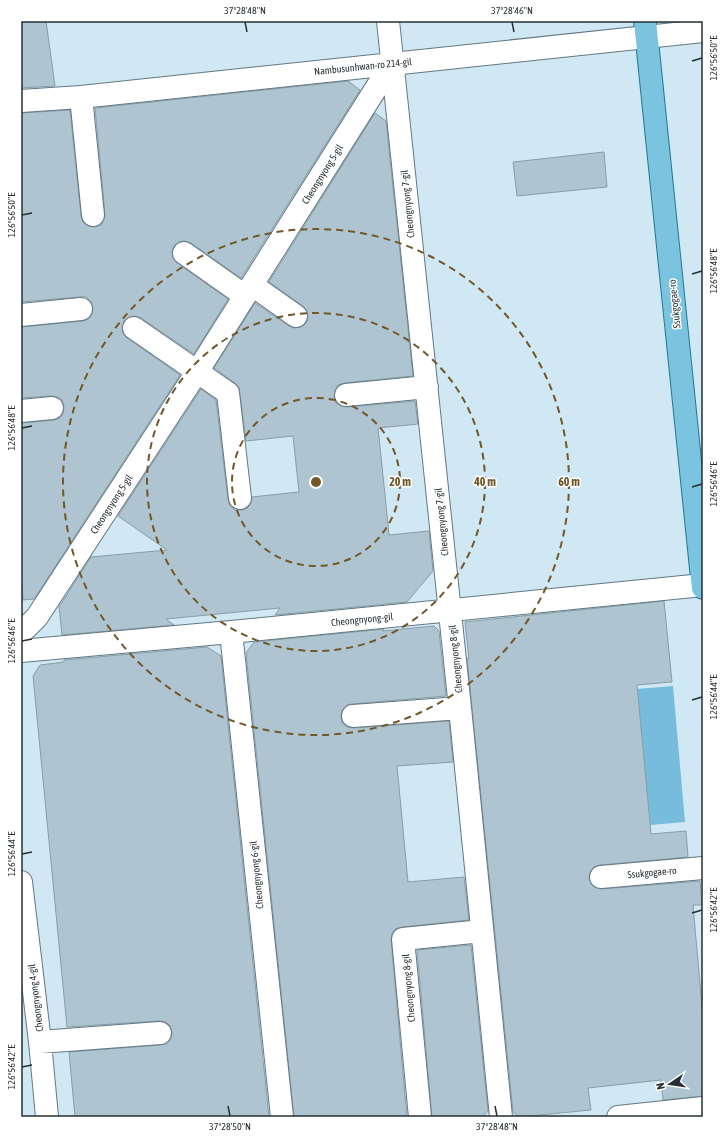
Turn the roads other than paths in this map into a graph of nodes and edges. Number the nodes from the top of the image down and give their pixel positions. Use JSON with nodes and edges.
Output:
{"nodes":[{"id":1,"x":388,"y":21,"type":"edge"},
{"id":2,"x":645,"y":28,"type":"edge"},
{"id":3,"x":703,"y":31,"type":"edge"},
{"id":4,"x":392,"y":63,"type":"junction"},
{"id":5,"x":81,"y":96,"type":"junction"},
{"id":6,"x":21,"y":102,"type":"edge"},
{"id":7,"x":93,"y":214,"type":"dead end"},
{"id":8,"x":184,"y":253,"type":"dead end"},
{"id":9,"x":249,"y":290,"type":"junction"},
{"id":10,"x":80,"y":309,"type":"dead end"},
{"id":11,"x":21,"y":315,"type":"edge"},
{"id":12,"x":296,"y":316,"type":"dead end"},
{"id":13,"x":134,"y":328,"type":"dead end"},
{"id":14,"x":197,"y":372,"type":"junction"},
{"id":15,"x":426,"y":387,"type":"junction"},
{"id":16,"x":346,"y":395,"type":"dead end"},
{"id":17,"x":52,"y":408,"type":"dead end"},
{"id":18,"x":21,"y":410,"type":"edge"},
{"id":19,"x":240,"y":498,"type":"dead end"},
{"id":20,"x":703,"y":586,"type":"edge"},
{"id":21,"x":450,"y":610,"type":"junction"},
{"id":22,"x":230,"y":632,"type":"junction"},
{"id":23,"x":21,"y":634,"type":"edge"},
{"id":24,"x":21,"y":651,"type":"edge"},
{"id":25,"x":460,"y":708,"type":"junction"},
{"id":26,"x":353,"y":716,"type":"dead end"},
{"id":27,"x":703,"y":868,"type":"edge"},
{"id":28,"x":601,"y":877,"type":"dead end"},
{"id":29,"x":21,"y":882,"type":"edge"},
{"id":30,"x":482,"y":931,"type":"junction"},
{"id":31,"x":160,"y":1033,"type":"dead end"},
{"id":32,"x":40,"y":1042,"type":"junction"},
{"id":33,"x":703,"y":1108,"type":"edge"},
{"id":34,"x":47,"y":1117,"type":"edge"},
{"id":35,"x":282,"y":1117,"type":"edge"},
{"id":36,"x":420,"y":1117,"type":"edge"},
{"id":37,"x":501,"y":1117,"type":"edge"},
{"id":38,"x":618,"y":1117,"type":"edge"}],
"edges":[{"from":1,"to":4,"type":"street","name":"Cheongnyong 7-gil"},
{"from":2,"to":3,"type":"street","name":"Nambusunhwan-ro 214-gil"},
{"from":2,"to":4,"type":"street","name":"Nambusunhwan-ro 214-gil"},
{"from":2,"to":20,"type":"main road","name":"Ssukgogae-ro"},
{"from":4,"to":5,"type":"street","name":"Nambusunhwan-ro 214-gil"},
{"from":4,"to":9,"type":"street","name":"Cheongnyong 5-gil"},
{"from":4,"to":15,"type":"street","name":"Cheongnyong 7-gil"},
{"from":5,"to":6,"type":"street","name":"Nambusunhwan-ro 214-gil"},
{"from":5,"to":7,"type":"street"},
{"from":8,"to":9,"type":"street"},
{"from":9,"to":12,"type":"street"},
{"from":9,"to":14,"type":"street","name":"Cheongnyong 5-gil"},
{"from":10,"to":11,"type":"street"},
{"from":13,"to":14,"type":"street"},
{"from":14,"to":19,"type":"street"},
{"from":14,"to":23,"type":"street","name":"Cheongnyong 5-gil"},
{"from":15,"to":16,"type":"street"},
{"from":15,"to":21,"type":"street","name":"Cheongnyong 7-gil"},
{"from":17,"to":18,"type":"street"},
{"from":20,"to":21,"type":"street","name":"Cheongnyong-gil"},
{"from":21,"to":22,"type":"street","name":"Cheongnyong-gil"},
{"from":21,"to":25,"type":"street","name":"Cheongnyong 8-gil"},
{"from":22,"to":24,"type":"street","name":"Cheongnyong-gil"},
{"from":22,"to":35,"type":"street","name":"Cheongnyong 6-gil"},
{"from":25,"to":26,"type":"street"},
{"from":25,"to":30,"type":"street","name":"Cheongnyong 8-gil"},
{"from":27,"to":28,"type":"street","name":"Ssukgogae-ro"},
{"from":29,"to":32,"type":"street","name":"Cheongnyong 4-gil"},
{"from":30,"to":36,"type":"street","name":"Cheongnyong 8-gil"},
{"from":30,"to":37,"type":"street","name":"Cheongnyong 8-gil"},
{"from":31,"to":32,"type":"street","name":"Cheongnyong 4-gil"},
{"from":32,"to":34,"type":"street","name":"Cheongnyong 4-gil"},
{"from":33,"to":38,"type":"street"}]}
